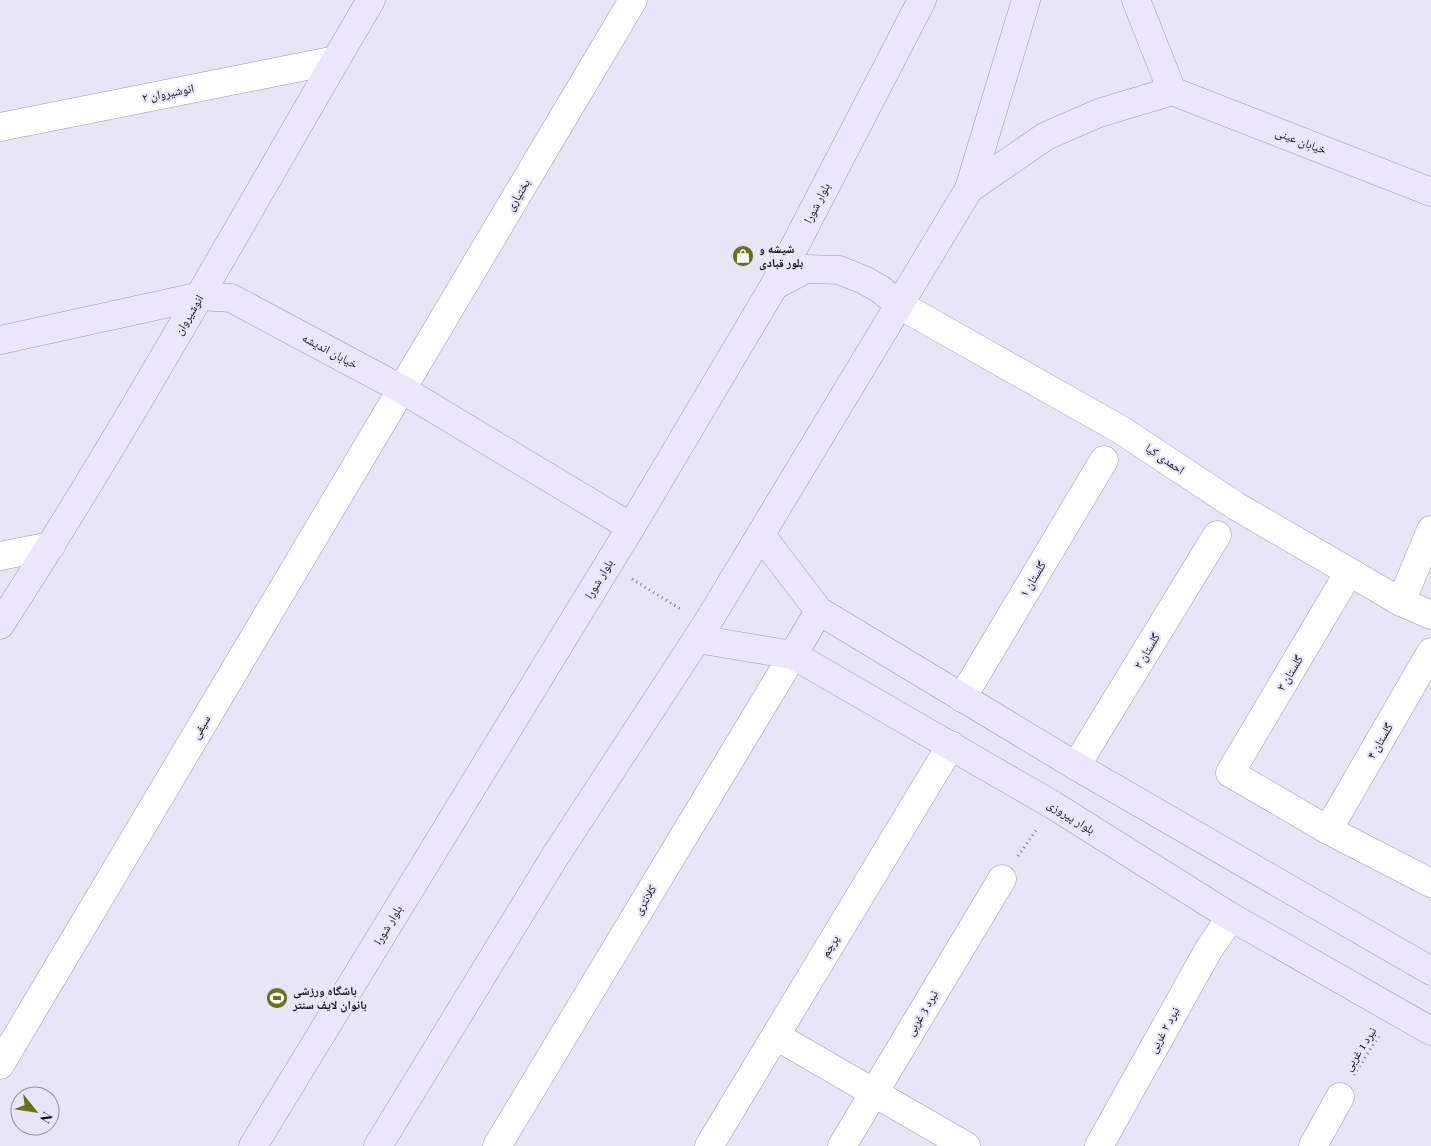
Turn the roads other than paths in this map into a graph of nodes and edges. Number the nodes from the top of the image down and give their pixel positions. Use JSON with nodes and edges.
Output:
{"nodes":[{"id":1,"x":371,"y":0,"type":"edge"},
{"id":2,"x":633,"y":0,"type":"edge"},
{"id":3,"x":922,"y":0,"type":"edge"},
{"id":4,"x":1026,"y":0,"type":"edge"},
{"id":5,"x":1136,"y":0,"type":"edge"},
{"id":6,"x":336,"y":60,"type":"junction"},
{"id":7,"x":1172,"y":91,"type":"junction"},
{"id":8,"x":0,"y":127,"type":"edge"},
{"id":9,"x":969,"y":189,"type":"junction"},
{"id":10,"x":1431,"y":192,"type":"edge"},
{"id":11,"x":774,"y":286,"type":"junction"},
{"id":12,"x":201,"y":296,"type":"junction"},
{"id":13,"x":898,"y":304,"type":"junction"},
{"id":14,"x":0,"y":340,"type":"edge"},
{"id":15,"x":403,"y":390,"type":"junction"},
{"id":16,"x":1104,"y":460,"type":"dead end"},
{"id":17,"x":631,"y":527,"type":"junction"},
{"id":18,"x":1431,"y":530,"type":"edge"},
{"id":19,"x":761,"y":535,"type":"junction"},
{"id":20,"x":1217,"y":535,"type":"dead end"},
{"id":21,"x":51,"y":546,"type":"junction"},
{"id":22,"x":0,"y":556,"type":"edge"},
{"id":23,"x":1350,"y":572,"type":"junction"},
{"id":24,"x":1401,"y":602,"type":"junction"},
{"id":25,"x":819,"y":611,"type":"junction"},
{"id":26,"x":1431,"y":615,"type":"edge"},
{"id":27,"x":0,"y":625,"type":"edge"},
{"id":28,"x":701,"y":632,"type":"junction"},
{"id":29,"x":1431,"y":652,"type":"edge"},
{"id":30,"x":793,"y":655,"type":"junction"},
{"id":31,"x":962,"y":698,"type":"junction"},
{"id":32,"x":951,"y":746,"type":"junction"},
{"id":33,"x":1076,"y":766,"type":"junction"},
{"id":34,"x":1328,"y":830,"type":"junction"},
{"id":35,"x":1002,"y":880,"type":"road end"},
{"id":36,"x":1430,"y":880,"type":"edge"},
{"id":37,"x":1231,"y":917,"type":"junction"},
{"id":38,"x":1431,"y":971,"type":"edge"},
{"id":39,"x":1431,"y":1031,"type":"edge"},
{"id":40,"x":776,"y":1036,"type":"junction"},
{"id":41,"x":0,"y":1065,"type":"edge"},
{"id":42,"x":874,"y":1093,"type":"junction"},
{"id":43,"x":1340,"y":1097,"type":"road end"},
{"id":44,"x":253,"y":1146,"type":"edge"},
{"id":45,"x":378,"y":1146,"type":"edge"},
{"id":46,"x":497,"y":1146,"type":"edge"},
{"id":47,"x":709,"y":1146,"type":"edge"},
{"id":48,"x":842,"y":1146,"type":"edge"},
{"id":49,"x":966,"y":1146,"type":"edge"},
{"id":50,"x":1099,"y":1146,"type":"edge"},
{"id":51,"x":1313,"y":1146,"type":"edge"}],
"edges":[{"from":1,"to":6,"type":"main road","name":"انوشیروان"},
{"from":2,"to":15,"type":"street","name":"بختیاری"},
{"from":3,"to":11,"type":"main road","name":"بلوار شورا"},
{"from":4,"to":9,"type":"main road"},
{"from":5,"to":7,"type":"main road"},
{"from":6,"to":8,"type":"street","name":"انوشیروان ۲"},
{"from":6,"to":12,"type":"main road","name":"انوشیروان"},
{"from":7,"to":9,"type":"main road"},
{"from":7,"to":10,"type":"main road","name":"خیابان عینی"},
{"from":9,"to":13,"type":"main road"},
{"from":11,"to":13,"type":"main road"},
{"from":11,"to":17,"type":"main road","name":"بلوار شورا"},
{"from":12,"to":14,"type":"main road","name":"خیابان اندیشه"},
{"from":12,"to":15,"type":"main road","name":"خیابان اندیشه"},
{"from":12,"to":21,"type":"main road","name":"انوشیروان"},
{"from":13,"to":19,"type":"main road"},
{"from":13,"to":23,"type":"street","name":"احمدی کیا"},
{"from":15,"to":17,"type":"main road","name":"خیابان اندیشه"},
{"from":15,"to":41,"type":"street","name":"سیفی"},
{"from":16,"to":31,"type":"street","name":"گلستان ۱"},
{"from":17,"to":44,"type":"main road","name":"بلوار شورا"},
{"from":18,"to":24,"type":"street"},
{"from":19,"to":25,"type":"main road"},
{"from":19,"to":28,"type":"main road"},
{"from":20,"to":33,"type":"street","name":"گلستان ۲"},
{"from":21,"to":22,"type":"street"},
{"from":21,"to":27,"type":"main road","name":"انوشیروان"},
{"from":23,"to":24,"type":"street","name":"احمدی کیا"},
{"from":23,"to":34,"type":"street","name":"گلستان ۳"},
{"from":24,"to":26,"type":"street","name":"احمدی کیا"},
{"from":25,"to":30,"type":"main road"},
{"from":25,"to":31,"type":"main road"},
{"from":28,"to":30,"type":"main road","name":"بلوار پیروزی"},
{"from":28,"to":45,"type":"main road"},
{"from":29,"to":34,"type":"street","name":"گلستان ۴"},
{"from":30,"to":32,"type":"main road","name":"بلوار پیروزی"},
{"from":30,"to":46,"type":"street","name":"کلانتری"},
{"from":31,"to":33,"type":"main road"},
{"from":32,"to":37,"type":"main road","name":"بلوار پیروزی"},
{"from":32,"to":40,"type":"street","name":"پرچم"},
{"from":33,"to":38,"type":"main road"},
{"from":34,"to":36,"type":"street"},
{"from":35,"to":42,"type":"street","name":"نبرد 3 غربی"},
{"from":37,"to":39,"type":"main road","name":"بلوار پیروزی"},
{"from":37,"to":50,"type":"street","name":"نبرد ۲ غربی"},
{"from":40,"to":42,"type":"street"},
{"from":40,"to":47,"type":"street","name":"پرچم"},
{"from":42,"to":48,"type":"street","name":"نبرد 3 غربی"},
{"from":42,"to":49,"type":"street"},
{"from":43,"to":51,"type":"street"}]}
